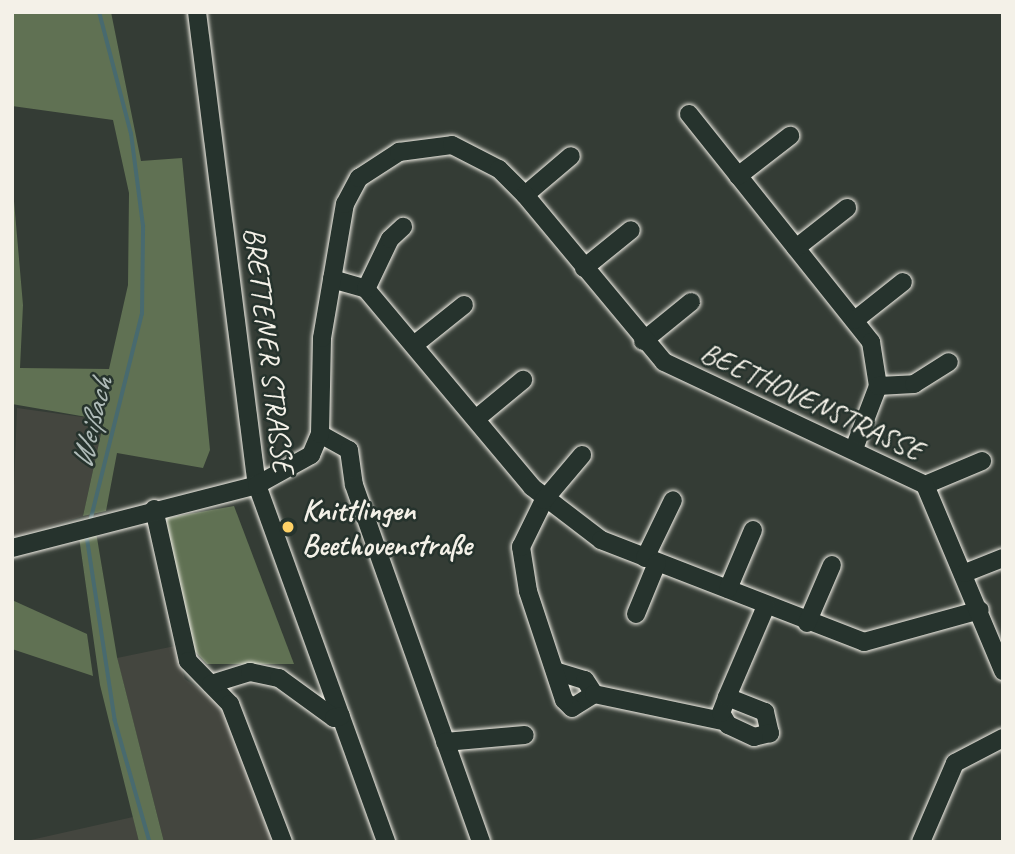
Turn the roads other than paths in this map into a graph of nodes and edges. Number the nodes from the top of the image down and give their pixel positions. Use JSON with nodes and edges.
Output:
{"nodes":[{"id":1,"x":197,"y":12,"type":"edge"},
{"id":2,"x":689,"y":114,"type":"dead end"},
{"id":3,"x":790,"y":136,"type":"dead end"},
{"id":4,"x":571,"y":156,"type":"dead end"},
{"id":5,"x":738,"y":176,"type":"junction"},
{"id":6,"x":526,"y":195,"type":"junction"},
{"id":7,"x":847,"y":208,"type":"dead end"},
{"id":8,"x":403,"y":227,"type":"dead end"},
{"id":9,"x":631,"y":230,"type":"dead end"},
{"id":10,"x":796,"y":248,"type":"junction"},
{"id":11,"x":584,"y":268,"type":"junction"},
{"id":12,"x":332,"y":279,"type":"junction"},
{"id":13,"x":903,"y":282,"type":"dead end"},
{"id":14,"x":366,"y":289,"type":"junction"},
{"id":15,"x":691,"y":302,"type":"dead end"},
{"id":16,"x":464,"y":306,"type":"dead end"},
{"id":17,"x":855,"y":320,"type":"junction"},
{"id":18,"x":643,"y":341,"type":"junction"},
{"id":19,"x":414,"y":345,"type":"junction"},
{"id":20,"x":948,"y":362,"type":"dead end"},
{"id":21,"x":523,"y":380,"type":"dead end"},
{"id":22,"x":878,"y":386,"type":"junction"},
{"id":23,"x":477,"y":418,"type":"junction"},
{"id":24,"x":320,"y":434,"type":"junction"},
{"id":25,"x":854,"y":449,"type":"junction"},
{"id":26,"x":582,"y":455,"type":"dead end"},
{"id":27,"x":982,"y":461,"type":"dead end"},
{"id":28,"x":257,"y":485,"type":"junction"},
{"id":29,"x":925,"y":485,"type":"junction"},
{"id":30,"x":544,"y":500,"type":"junction"},
{"id":31,"x":673,"y":500,"type":"dead end"},
{"id":32,"x":154,"y":509,"type":"junction"},
{"id":33,"x":753,"y":530,"type":"dead end"},
{"id":34,"x":12,"y":548,"type":"edge"},
{"id":35,"x":1003,"y":558,"type":"edge"},
{"id":36,"x":651,"y":560,"type":"junction"},
{"id":37,"x":832,"y":565,"type":"dead end"},
{"id":38,"x":965,"y":573,"type":"junction"},
{"id":39,"x":728,"y":589,"type":"junction"},
{"id":40,"x":766,"y":606,"type":"junction"},
{"id":41,"x":980,"y":610,"type":"junction"},
{"id":42,"x":636,"y":614,"type":"dead end"},
{"id":43,"x":807,"y":623,"type":"junction"},
{"id":44,"x":1002,"y":665,"type":"edge"},
{"id":45,"x":555,"y":671,"type":"junction"},
{"id":46,"x":211,"y":684,"type":"junction"},
{"id":47,"x":594,"y":694,"type":"junction"},
{"id":48,"x":727,"y":697,"type":"junction"},
{"id":49,"x":341,"y":716,"type":"junction"},
{"id":50,"x":722,"y":721,"type":"junction"},
{"id":51,"x":525,"y":735,"type":"dead end"},
{"id":52,"x":1003,"y":738,"type":"edge"},
{"id":53,"x":445,"y":742,"type":"junction"},
{"id":54,"x":283,"y":842,"type":"edge"},
{"id":55,"x":386,"y":842,"type":"edge"},
{"id":56,"x":481,"y":842,"type":"edge"},
{"id":57,"x":920,"y":842,"type":"edge"}],
"edges":[{"from":1,"to":28,"type":"street","name":"BRETTENER STRASSE"},
{"from":2,"to":5,"type":"street"},
{"from":3,"to":5,"type":"street"},
{"from":4,"to":6,"type":"street"},
{"from":5,"to":10,"type":"street"},
{"from":6,"to":11,"type":"street","name":"BEETHOVENSTRASSE"},
{"from":6,"to":12,"type":"street","name":"BEETHOVENSTRASSE"},
{"from":7,"to":10,"type":"street"},
{"from":8,"to":14,"type":"street"},
{"from":9,"to":11,"type":"street"},
{"from":10,"to":17,"type":"street"},
{"from":11,"to":18,"type":"street","name":"BEETHOVENSTRASSE"},
{"from":12,"to":14,"type":"street"},
{"from":12,"to":24,"type":"street","name":"BEETHOVENSTRASSE"},
{"from":13,"to":17,"type":"street"},
{"from":14,"to":19,"type":"street"},
{"from":15,"to":18,"type":"street","name":"BEETHOVENSTRASSE"},
{"from":16,"to":19,"type":"street"},
{"from":17,"to":22,"type":"street"},
{"from":18,"to":25,"type":"street","name":"BEETHOVENSTRASSE"},
{"from":19,"to":23,"type":"street"},
{"from":20,"to":22,"type":"street"},
{"from":21,"to":23,"type":"street"},
{"from":22,"to":25,"type":"street"},
{"from":23,"to":30,"type":"street"},
{"from":24,"to":28,"type":"street"},
{"from":24,"to":53,"type":"street"},
{"from":25,"to":29,"type":"street","name":"BEETHOVENSTRASSE"},
{"from":26,"to":30,"type":"street"},
{"from":27,"to":29,"type":"street","name":"BEETHOVENSTRASSE"},
{"from":28,"to":32,"type":"street"},
{"from":28,"to":49,"type":"street","name":"BRETTENER STRASSE"},
{"from":29,"to":38,"type":"street","name":"BEETHOVENSTRASSE"},
{"from":30,"to":36,"type":"street"},
{"from":30,"to":45,"type":"street"},
{"from":31,"to":36,"type":"street"},
{"from":32,"to":34,"type":"street"},
{"from":32,"to":46,"type":"street"},
{"from":33,"to":39,"type":"street"},
{"from":35,"to":38,"type":"street"},
{"from":36,"to":39,"type":"street"},
{"from":36,"to":42,"type":"street"},
{"from":37,"to":43,"type":"street"},
{"from":38,"to":41,"type":"street","name":"BEETHOVENSTRASSE"},
{"from":39,"to":40,"type":"street"},
{"from":40,"to":43,"type":"street"},
{"from":40,"to":48,"type":"street"},
{"from":41,"to":43,"type":"street"},
{"from":41,"to":44,"type":"street","name":"BEETHOVENSTRASSE"},
{"from":45,"to":47,"type":"street"},
{"from":45,"to":47,"type":"street"},
{"from":46,"to":49,"type":"street"},
{"from":46,"to":54,"type":"street"},
{"from":47,"to":50,"type":"street"},
{"from":48,"to":50,"type":"street"},
{"from":48,"to":50,"type":"street"},
{"from":49,"to":55,"type":"street","name":"BRETTENER STRASSE"},
{"from":51,"to":53,"type":"street"},
{"from":52,"to":57,"type":"street"},
{"from":53,"to":56,"type":"street"}]}
